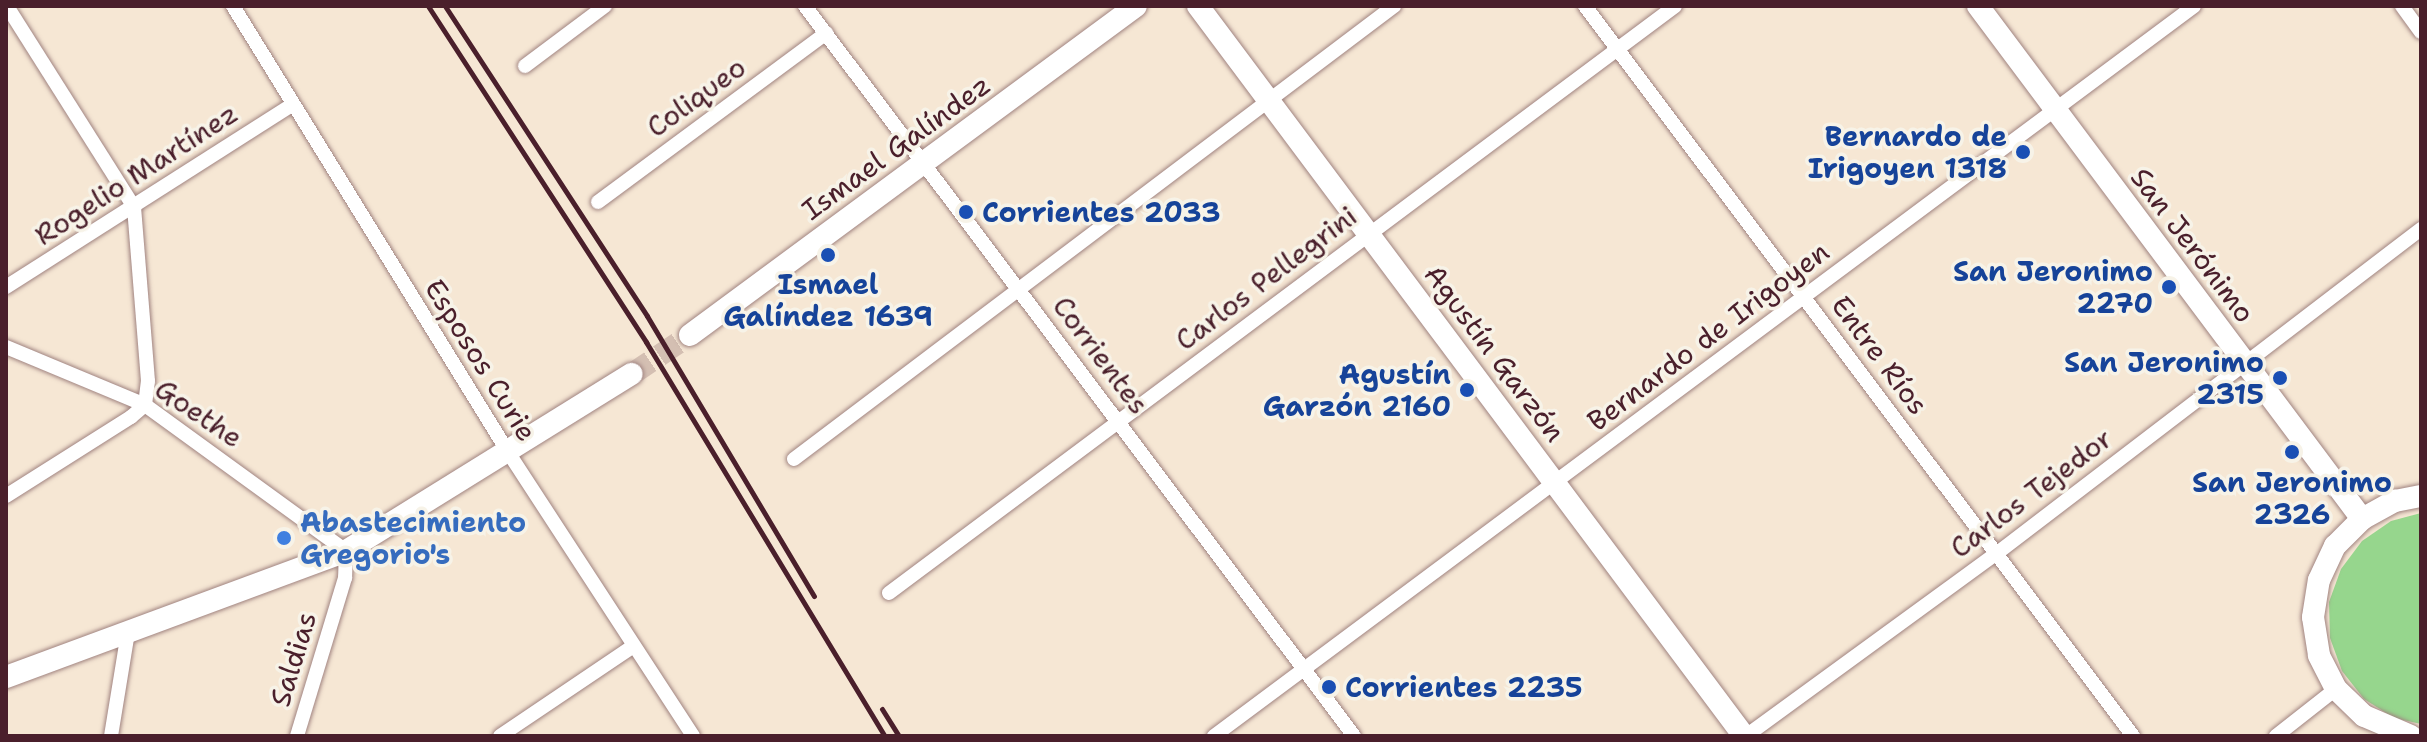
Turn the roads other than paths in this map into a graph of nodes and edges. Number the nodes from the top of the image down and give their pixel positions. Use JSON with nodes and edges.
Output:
{"nodes":[{"id":1,"x":7,"y":6,"type":"edge"},
{"id":2,"x":233,"y":6,"type":"edge"},
{"id":3,"x":605,"y":6,"type":"edge"},
{"id":4,"x":805,"y":6,"type":"edge"},
{"id":5,"x":1136,"y":6,"type":"edge"},
{"id":6,"x":1198,"y":6,"type":"edge"},
{"id":7,"x":1394,"y":6,"type":"edge"},
{"id":8,"x":1585,"y":6,"type":"edge"},
{"id":9,"x":1675,"y":6,"type":"edge"},
{"id":10,"x":1978,"y":6,"type":"edge"},
{"id":11,"x":2194,"y":6,"type":"edge"},
{"id":12,"x":2402,"y":6,"type":"edge"},
{"id":13,"x":2421,"y":32,"type":"edge"},
{"id":14,"x":826,"y":33,"type":"junction"},
{"id":15,"x":1618,"y":50,"type":"junction"},
{"id":16,"x":525,"y":66,"type":"dead end"},
{"id":17,"x":1269,"y":100,"type":"junction"},
{"id":18,"x":293,"y":104,"type":"junction"},
{"id":19,"x":2055,"y":109,"type":"junction"},
{"id":20,"x":925,"y":164,"type":"junction"},
{"id":21,"x":598,"y":202,"type":"dead end"},
{"id":22,"x":134,"y":207,"type":"junction"},
{"id":23,"x":2421,"y":229,"type":"edge"},
{"id":24,"x":1369,"y":234,"type":"junction"},
{"id":25,"x":6,"y":287,"type":"edge"},
{"id":26,"x":1019,"y":289,"type":"junction"},
{"id":27,"x":1803,"y":297,"type":"junction"},
{"id":28,"x":690,"y":335,"type":"tunnel mouth"},
{"id":29,"x":6,"y":347,"type":"edge"},
{"id":30,"x":2243,"y":362,"type":"junction"},
{"id":31,"x":632,"y":374,"type":"tunnel mouth"},
{"id":32,"x":145,"y":405,"type":"junction"},
{"id":33,"x":1119,"y":421,"type":"junction"},
{"id":34,"x":508,"y":452,"type":"junction"},
{"id":35,"x":794,"y":459,"type":"dead end"},
{"id":36,"x":1555,"y":482,"type":"junction"},
{"id":37,"x":6,"y":496,"type":"edge"},
{"id":38,"x":2421,"y":496,"type":"edge"},
{"id":39,"x":2362,"y":519,"type":"junction"},
{"id":40,"x":346,"y":551,"type":"junction"},
{"id":41,"x":1996,"y":554,"type":"junction"},
{"id":42,"x":889,"y":593,"type":"dead end"},
{"id":43,"x":128,"y":632,"type":"junction"},
{"id":44,"x":632,"y":647,"type":"junction"},
{"id":45,"x":1305,"y":668,"type":"junction"},
{"id":46,"x":6,"y":677,"type":"edge"},
{"id":47,"x":2336,"y":689,"type":"junction"},
{"id":48,"x":111,"y":736,"type":"edge"},
{"id":49,"x":297,"y":736,"type":"edge"},
{"id":50,"x":500,"y":736,"type":"edge"},
{"id":51,"x":693,"y":736,"type":"edge"},
{"id":52,"x":1214,"y":736,"type":"edge"},
{"id":53,"x":1354,"y":736,"type":"edge"},
{"id":54,"x":1745,"y":736,"type":"edge"},
{"id":55,"x":2133,"y":736,"type":"edge"},
{"id":56,"x":2276,"y":736,"type":"edge"},
{"id":57,"x":2411,"y":736,"type":"edge"}],
"edges":[{"from":1,"to":22,"type":"street"},
{"from":2,"to":18,"type":"street","name":"Esposos Curie"},
{"from":3,"to":16,"type":"street"},
{"from":4,"to":14,"type":"street","name":"Corrientes"},
{"from":5,"to":20,"type":"main road","name":"Ismael Galíndez"},
{"from":6,"to":17,"type":"main road","name":"Agustín Garzón"},
{"from":7,"to":17,"type":"street"},
{"from":8,"to":15,"type":"street","name":"Entre Ríos"},
{"from":9,"to":15,"type":"street","name":"Carlos Pellegrini"},
{"from":10,"to":19,"type":"main road","name":"San Jerónimo"},
{"from":11,"to":19,"type":"street","name":"Bernardo de Irigoyen"},
{"from":12,"to":13,"type":"street"},
{"from":14,"to":20,"type":"street","name":"Corrientes"},
{"from":14,"to":21,"type":"street","name":"Coliqueo"},
{"from":15,"to":24,"type":"street","name":"Carlos Pellegrini"},
{"from":15,"to":27,"type":"street","name":"Entre Ríos"},
{"from":17,"to":24,"type":"main road","name":"Agustín Garzón"},
{"from":17,"to":26,"type":"street"},
{"from":18,"to":22,"type":"street","name":"Rogelio Martínez"},
{"from":18,"to":34,"type":"street","name":"Esposos Curie"},
{"from":19,"to":27,"type":"street","name":"Bernardo de Irigoyen"},
{"from":19,"to":30,"type":"main road","name":"San Jerónimo"},
{"from":20,"to":26,"type":"street","name":"Corrientes"},
{"from":20,"to":28,"type":"main road","name":"Ismael Galíndez"},
{"from":22,"to":25,"type":"street","name":"Rogelio Martínez"},
{"from":22,"to":32,"type":"street"},
{"from":23,"to":30,"type":"street","name":"Carlos Tejedor"},
{"from":24,"to":33,"type":"street","name":"Carlos Pellegrini"},
{"from":24,"to":36,"type":"main road","name":"Agustín Garzón"},
{"from":26,"to":33,"type":"street","name":"Corrientes"},
{"from":26,"to":35,"type":"street"},
{"from":27,"to":36,"type":"street","name":"Bernardo de Irigoyen"},
{"from":27,"to":41,"type":"street","name":"Entre Ríos"},
{"from":29,"to":32,"type":"street","name":"Goethe"},
{"from":30,"to":39,"type":"main road","name":"San Jerónimo"},
{"from":30,"to":41,"type":"street","name":"Carlos Tejedor"},
{"from":31,"to":34,"type":"main road"},
{"from":32,"to":37,"type":"street"},
{"from":32,"to":40,"type":"street","name":"Goethe"},
{"from":33,"to":42,"type":"street","name":"Carlos Pellegrini"},
{"from":33,"to":45,"type":"street","name":"Corrientes"},
{"from":34,"to":40,"type":"main road"},
{"from":34,"to":44,"type":"street","name":"Esposos Curie"},
{"from":36,"to":45,"type":"street","name":"Bernardo de Irigoyen"},
{"from":36,"to":54,"type":"main road","name":"Agustín Garzón"},
{"from":38,"to":39,"type":"main road"},
{"from":39,"to":47,"type":"main road"},
{"from":40,"to":43,"type":"main road"},
{"from":40,"to":49,"type":"street","name":"Saldias"},
{"from":41,"to":54,"type":"street","name":"Carlos Tejedor"},
{"from":41,"to":55,"type":"street","name":"Entre Ríos"},
{"from":43,"to":46,"type":"main road"},
{"from":43,"to":48,"type":"street"},
{"from":44,"to":50,"type":"street"},
{"from":44,"to":51,"type":"street","name":"Esposos Curie"},
{"from":45,"to":52,"type":"street","name":"Bernardo de Irigoyen"},
{"from":45,"to":53,"type":"street","name":"Corrientes"},
{"from":47,"to":56,"type":"street"},
{"from":47,"to":57,"type":"main road"}]}
